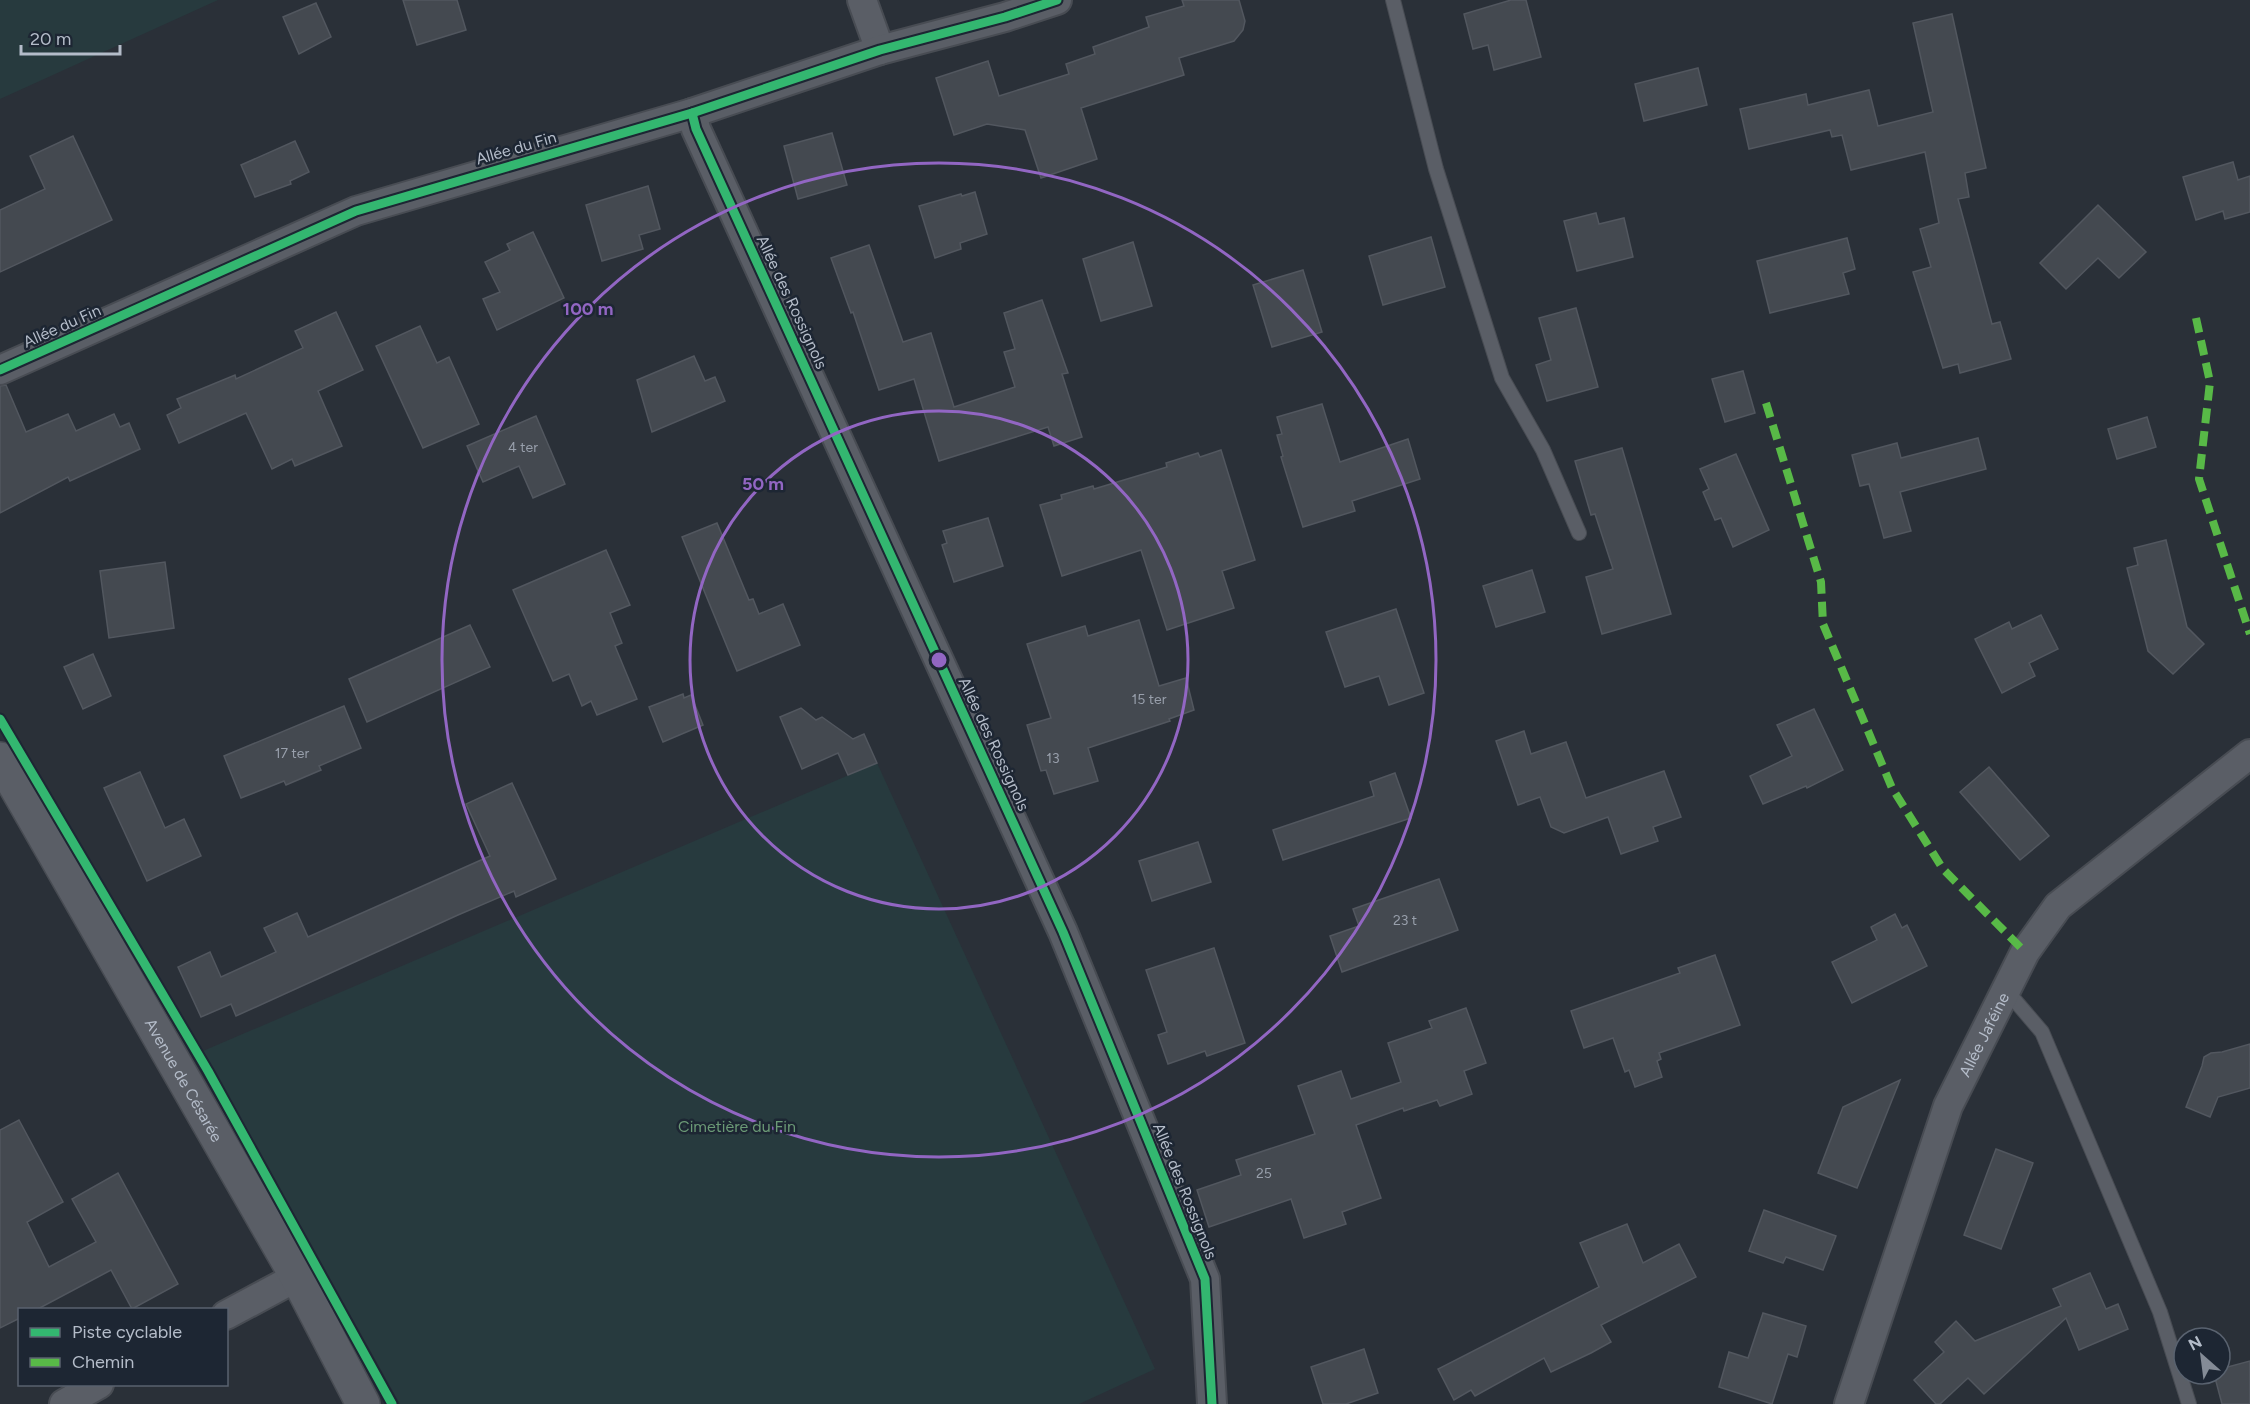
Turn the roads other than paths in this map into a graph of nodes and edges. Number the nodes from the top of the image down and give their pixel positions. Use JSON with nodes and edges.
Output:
{"nodes":[{"id":1,"x":862,"y":0,"type":"edge"},
{"id":2,"x":1057,"y":0,"type":"edge"},
{"id":3,"x":1393,"y":0,"type":"edge"},
{"id":4,"x":880,"y":50,"type":"junction"},
{"id":5,"x":692,"y":113,"type":"junction"},
{"id":6,"x":0,"y":370,"type":"edge"},
{"id":7,"x":1580,"y":533,"type":"dead end"},
{"id":8,"x":2250,"y":754,"type":"edge"},
{"id":9,"x":0,"y":759,"type":"edge"},
{"id":10,"x":2006,"y":990,"type":"junction"},
{"id":11,"x":297,"y":1277,"type":"junction"},
{"id":12,"x":228,"y":1313,"type":"edge"},
{"id":13,"x":96,"y":1386,"type":"edge"},
{"id":14,"x":64,"y":1404,"type":"edge"},
{"id":15,"x":363,"y":1404,"type":"edge"},
{"id":16,"x":1212,"y":1404,"type":"edge"},
{"id":17,"x":1849,"y":1404,"type":"edge"},
{"id":18,"x":2189,"y":1404,"type":"edge"}],
"edges":[{"from":1,"to":4,"type":"street"},
{"from":2,"to":4,"type":"street","name":"Allée du Fin"},
{"from":3,"to":7,"type":"lane"},
{"from":4,"to":5,"type":"street","name":"Allée du Fin"},
{"from":5,"to":6,"type":"street","name":"Allée du Fin"},
{"from":5,"to":16,"type":"street","name":"Allée des Rossignols"},
{"from":8,"to":10,"type":"street","name":"Allée Jaféine"},
{"from":9,"to":11,"type":"street","name":"Avenue de Césarée"},
{"from":10,"to":17,"type":"street","name":"Allée Jaféine"},
{"from":10,"to":18,"type":"lane"},
{"from":11,"to":12,"type":"street"},
{"from":11,"to":15,"type":"street","name":"Avenue de Césarée"},
{"from":13,"to":14,"type":"street"}]}
